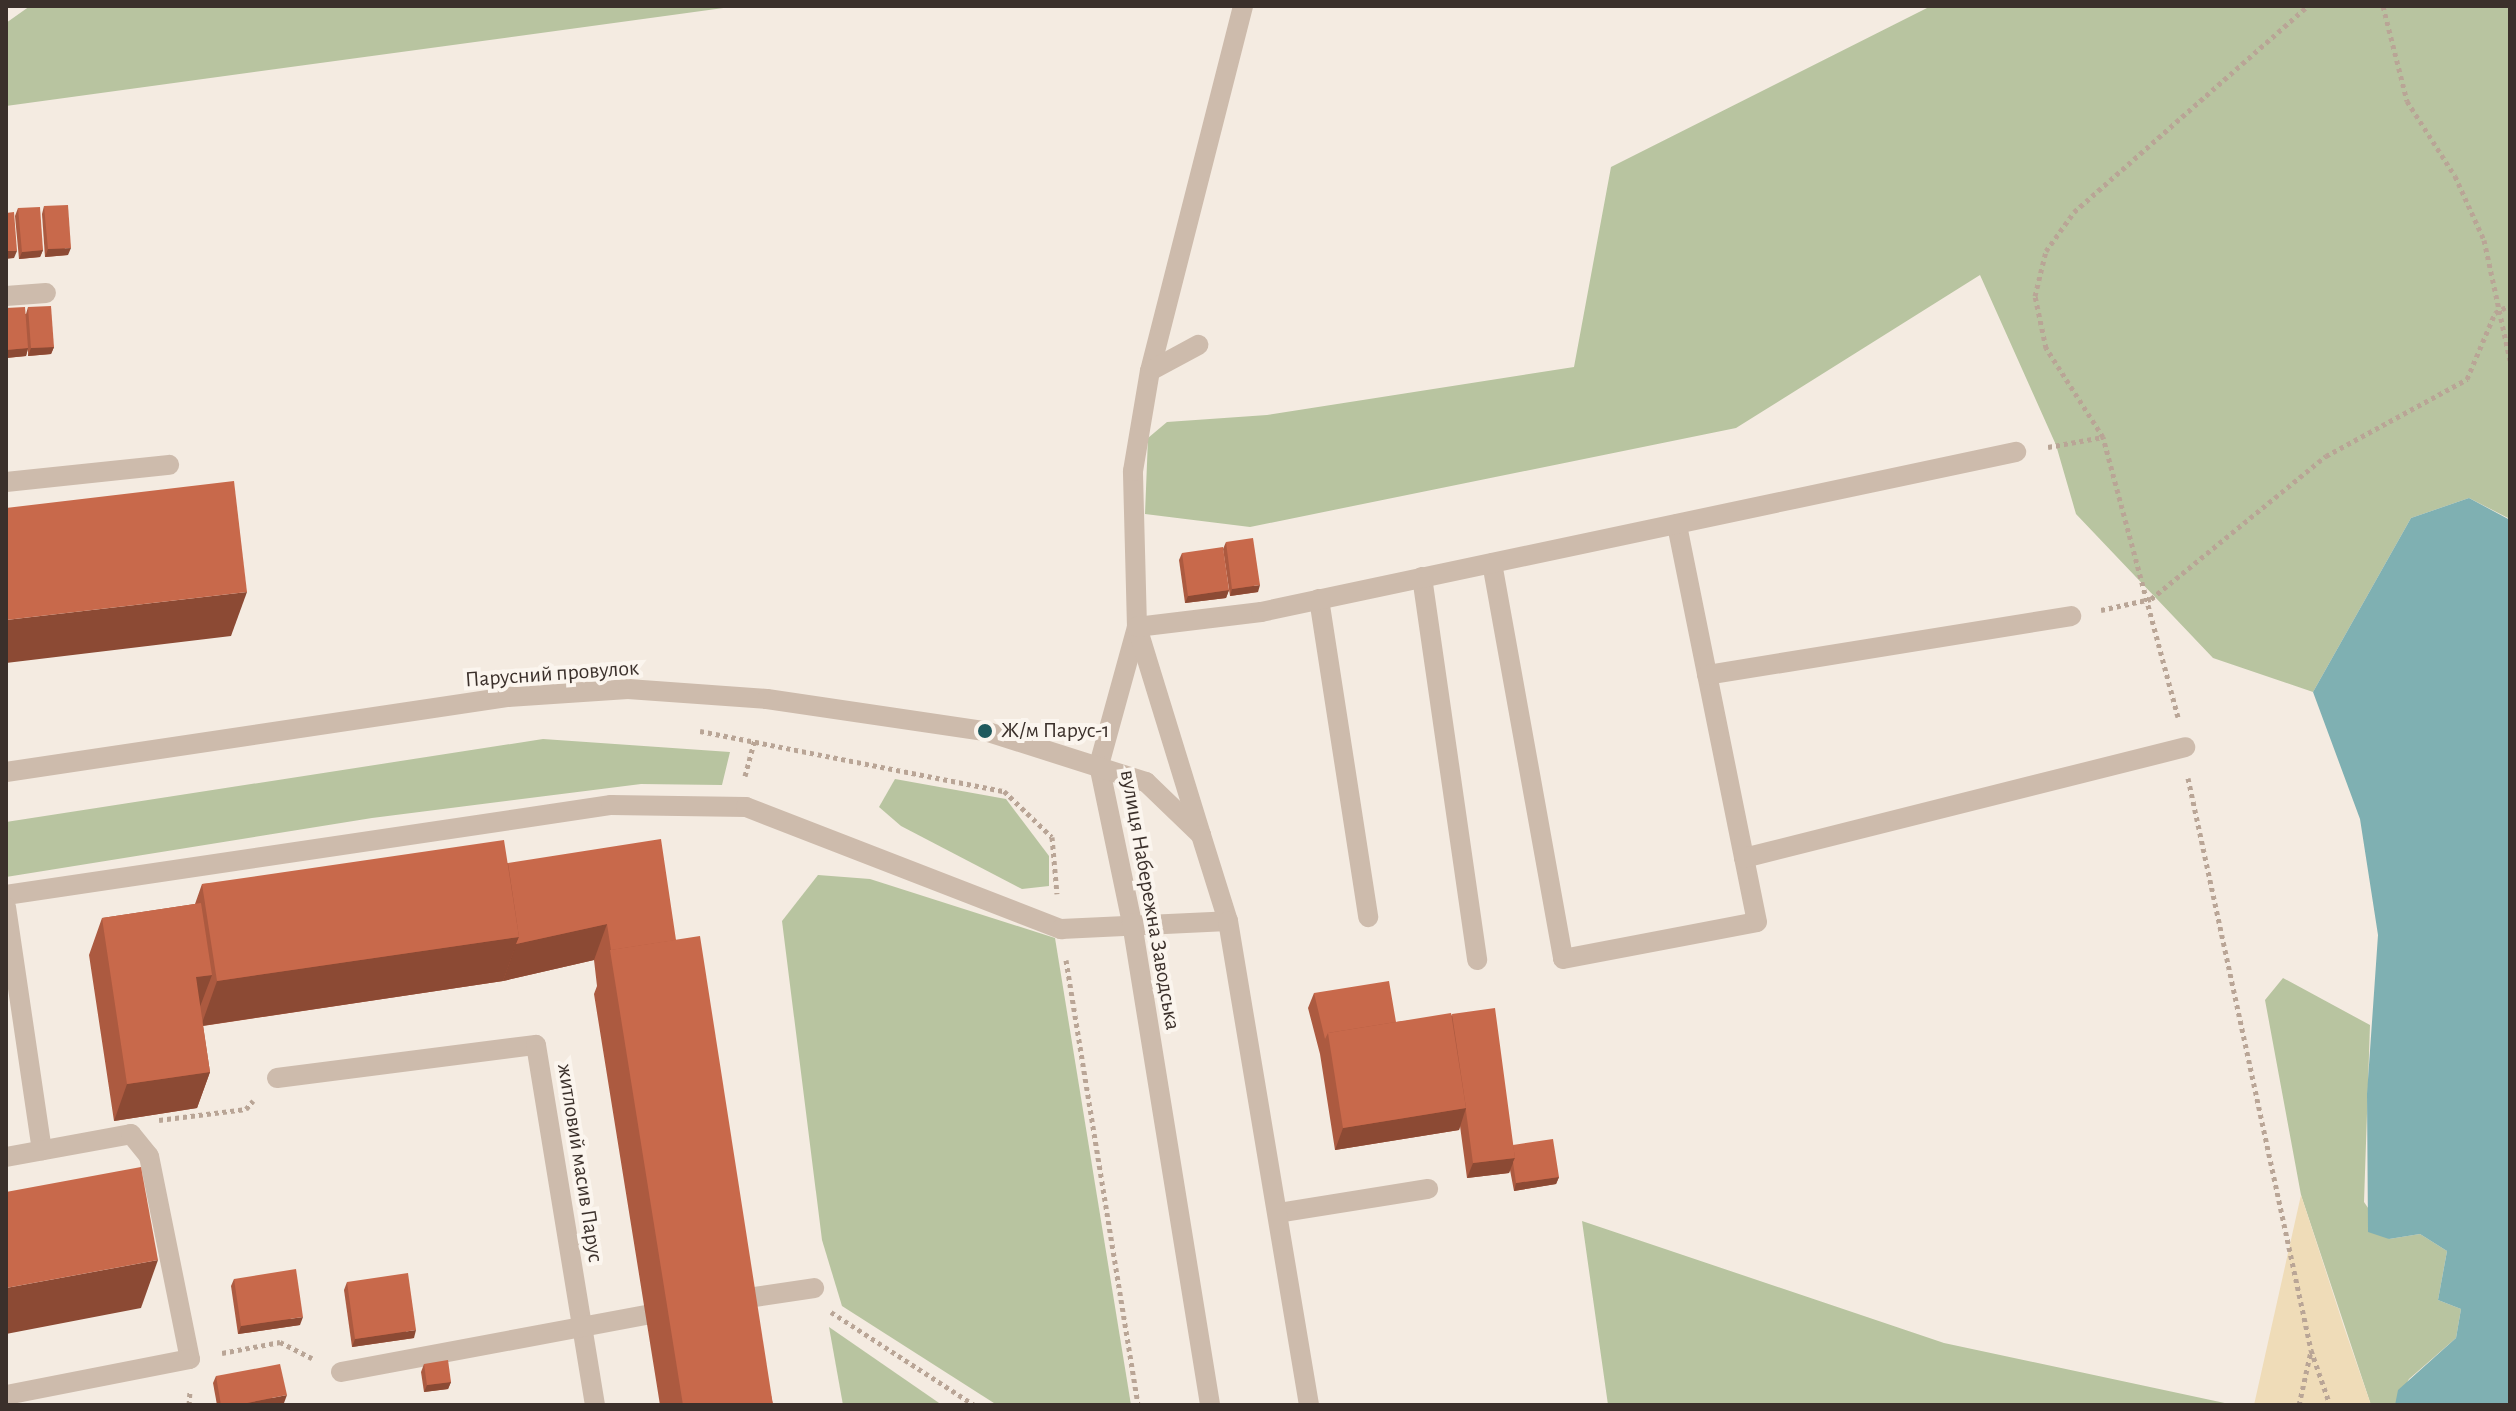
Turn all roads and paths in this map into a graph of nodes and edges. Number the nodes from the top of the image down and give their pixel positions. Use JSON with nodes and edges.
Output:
{"nodes":[{"id":1,"x":1243,"y":6,"type":"edge"},
{"id":2,"x":2308,"y":6,"type":"edge"},
{"id":3,"x":2383,"y":6,"type":"edge"},
{"id":4,"x":46,"y":293,"type":"dead end"},
{"id":5,"x":6,"y":296,"type":"edge"},
{"id":6,"x":2510,"y":305,"type":"edge"},
{"id":7,"x":2495,"y":313,"type":"junction"},
{"id":8,"x":1198,"y":345,"type":"dead end"},
{"id":9,"x":2510,"y":360,"type":"edge"},
{"id":10,"x":1150,"y":371,"type":"junction"},
{"id":11,"x":2103,"y":437,"type":"junction"},
{"id":12,"x":2016,"y":452,"type":"joint"},
{"id":13,"x":169,"y":465,"type":"dead end"},
{"id":14,"x":6,"y":482,"type":"edge"},
{"id":15,"x":1677,"y":524,"type":"junction"},
{"id":16,"x":1492,"y":563,"type":"junction"},
{"id":17,"x":1422,"y":577,"type":"junction"},
{"id":18,"x":1319,"y":599,"type":"junction"},
{"id":19,"x":2151,"y":599,"type":"junction"},
{"id":20,"x":2071,"y":616,"type":"joint"},
{"id":21,"x":1137,"y":627,"type":"junction"},
{"id":22,"x":1707,"y":675,"type":"junction"},
{"id":23,"x":695,"y":730,"type":"dead end"},
{"id":24,"x":755,"y":739,"type":"junction"},
{"id":25,"x":2185,"y":747,"type":"junction"},
{"id":26,"x":1099,"y":765,"type":"junction"},
{"id":27,"x":6,"y":772,"type":"edge"},
{"id":28,"x":743,"y":785,"type":"dead end"},
{"id":29,"x":1201,"y":835,"type":"junction"},
{"id":30,"x":1744,"y":858,"type":"junction"},
{"id":31,"x":6,"y":895,"type":"edge"},
{"id":32,"x":6,"y":907,"type":"edge"},
{"id":33,"x":1368,"y":917,"type":"dead end"},
{"id":34,"x":1228,"y":921,"type":"junction"},
{"id":35,"x":1132,"y":923,"type":"junction"},
{"id":36,"x":1061,"y":929,"type":"junction"},
{"id":37,"x":1477,"y":960,"type":"dead end"},
{"id":38,"x":277,"y":1078,"type":"joint"},
{"id":39,"x":131,"y":1134,"type":"junction"},
{"id":40,"x":42,"y":1150,"type":"junction"},
{"id":41,"x":6,"y":1157,"type":"edge"},
{"id":42,"x":1428,"y":1189,"type":"dead end"},
{"id":43,"x":1278,"y":1213,"type":"junction"},
{"id":44,"x":816,"y":1295,"type":"joint"},
{"id":45,"x":734,"y":1300,"type":"edge"},
{"id":46,"x":646,"y":1315,"type":"dead end"},
{"id":47,"x":582,"y":1326,"type":"junction"},
{"id":48,"x":2311,"y":1350,"type":"junction"},
{"id":49,"x":190,"y":1359,"type":"junction"},
{"id":50,"x":341,"y":1372,"type":"joint"},
{"id":51,"x":6,"y":1395,"type":"edge"},
{"id":52,"x":189,"y":1405,"type":"edge"},
{"id":53,"x":595,"y":1405,"type":"edge"},
{"id":54,"x":974,"y":1405,"type":"edge"},
{"id":55,"x":1138,"y":1405,"type":"edge"},
{"id":56,"x":1210,"y":1405,"type":"edge"},
{"id":57,"x":1309,"y":1405,"type":"edge"},
{"id":58,"x":2299,"y":1405,"type":"edge"},
{"id":59,"x":2330,"y":1405,"type":"edge"}],
"edges":[{"from":1,"to":10,"type":"street"},
{"from":2,"to":11,"type":"path"},
{"from":3,"to":7,"type":"path"},
{"from":4,"to":5,"type":"street"},
{"from":6,"to":7,"type":"path"},
{"from":7,"to":9,"type":"path"},
{"from":7,"to":19,"type":"path"},
{"from":8,"to":10,"type":"street"},
{"from":10,"to":21,"type":"street"},
{"from":11,"to":12,"type":"path"},
{"from":11,"to":19,"type":"path"},
{"from":12,"to":15,"type":"street"},
{"from":13,"to":14,"type":"street"},
{"from":15,"to":16,"type":"street"},
{"from":15,"to":22,"type":"street"},
{"from":16,"to":17,"type":"street"},
{"from":16,"to":30,"type":"street"},
{"from":17,"to":18,"type":"street"},
{"from":17,"to":37,"type":"street"},
{"from":18,"to":21,"type":"street"},
{"from":18,"to":33,"type":"street"},
{"from":19,"to":20,"type":"path"},
{"from":19,"to":25,"type":"path"},
{"from":20,"to":22,"type":"street"},
{"from":21,"to":26,"type":"street"},
{"from":21,"to":29,"type":"street"},
{"from":22,"to":30,"type":"street"},
{"from":23,"to":24,"type":"path"},
{"from":24,"to":28,"type":"path"},
{"from":24,"to":36,"type":"path"},
{"from":25,"to":30,"type":"street"},
{"from":25,"to":48,"type":"path"},
{"from":26,"to":27,"type":"street","name":"Парусний провулок"},
{"from":26,"to":29,"type":"street","name":"вулиця Набережна Заводська"},
{"from":26,"to":35,"type":"street","name":"вулиця Набережна Заводська"},
{"from":29,"to":34,"type":"street","name":"вулиця Набережна Заводська"},
{"from":31,"to":36,"type":"street"},
{"from":32,"to":40,"type":"street"},
{"from":34,"to":35,"type":"street"},
{"from":34,"to":43,"type":"street","name":"вулиця Набережна Заводська"},
{"from":35,"to":36,"type":"street"},
{"from":35,"to":56,"type":"street","name":"вулиця Набережна Заводська"},
{"from":36,"to":55,"type":"path"},
{"from":38,"to":39,"type":"path"},
{"from":38,"to":47,"type":"street","name":"житловий масив Парус"},
{"from":39,"to":40,"type":"street"},
{"from":39,"to":49,"type":"street"},
{"from":40,"to":41,"type":"street"},
{"from":42,"to":43,"type":"street"},
{"from":43,"to":57,"type":"street","name":"вулиця Набережна Заводська"},
{"from":44,"to":45,"type":"street"},
{"from":44,"to":54,"type":"path"},
{"from":46,"to":47,"type":"street"},
{"from":47,"to":50,"type":"street"},
{"from":47,"to":53,"type":"street","name":"житловий масив Парус"},
{"from":48,"to":58,"type":"path"},
{"from":48,"to":59,"type":"path"},
{"from":49,"to":50,"type":"path"},
{"from":49,"to":51,"type":"street"},
{"from":49,"to":52,"type":"path"}]}
